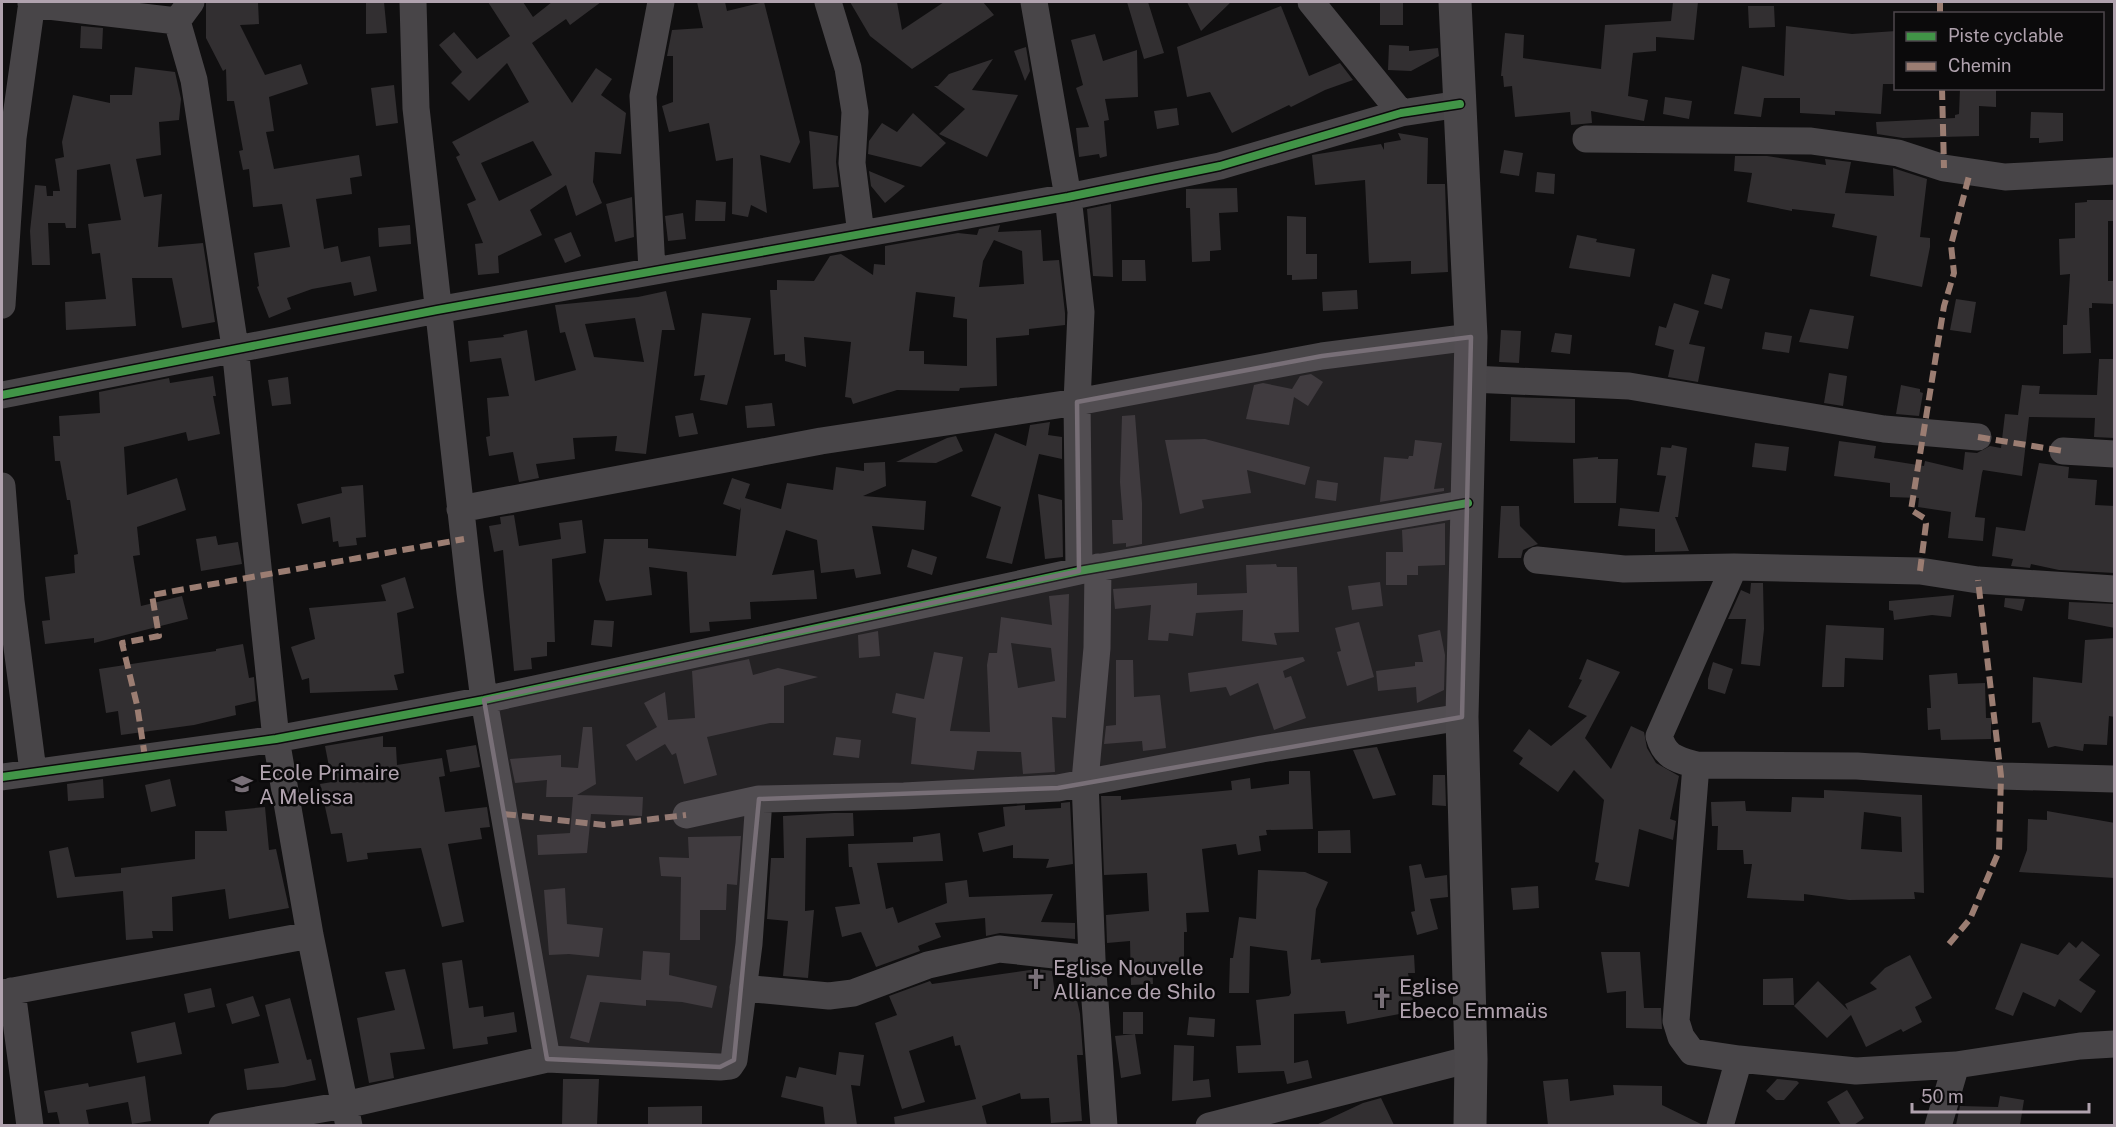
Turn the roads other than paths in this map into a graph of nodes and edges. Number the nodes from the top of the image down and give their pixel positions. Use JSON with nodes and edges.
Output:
{"nodes":[{"id":1,"x":413,"y":2,"type":"edge"},
{"id":2,"x":661,"y":2,"type":"edge"},
{"id":3,"x":828,"y":2,"type":"edge"},
{"id":4,"x":1034,"y":2,"type":"edge"},
{"id":5,"x":1311,"y":2,"type":"edge"},
{"id":6,"x":1455,"y":2,"type":"edge"},
{"id":7,"x":31,"y":3,"type":"edge"},
{"id":8,"x":184,"y":11,"type":"edge"},
{"id":9,"x":1460,"y":104,"type":"junction"},
{"id":10,"x":1401,"y":113,"type":"junction"},
{"id":11,"x":7,"y":138,"type":"edge"},
{"id":12,"x":1586,"y":139,"type":"dead end"},
{"id":13,"x":2115,"y":171,"type":"edge"},
{"id":14,"x":1068,"y":197,"type":"junction"},
{"id":15,"x":861,"y":234,"type":"junction"},
{"id":16,"x":652,"y":271,"type":"junction"},
{"id":17,"x":2,"y":305,"type":"edge"},
{"id":18,"x":437,"y":310,"type":"junction"},
{"id":19,"x":1471,"y":337,"type":"junction"},
{"id":20,"x":235,"y":347,"type":"junction"},
{"id":21,"x":1470,"y":379,"type":"junction"},
{"id":22,"x":2,"y":395,"type":"edge"},
{"id":23,"x":1077,"y":402,"type":"junction"},
{"id":24,"x":1977,"y":437,"type":"dead end"},
{"id":25,"x":2063,"y":452,"type":"dead end"},
{"id":26,"x":2115,"y":454,"type":"edge"},
{"id":27,"x":2,"y":486,"type":"edge"},
{"id":28,"x":1468,"y":503,"type":"junction"},
{"id":29,"x":460,"y":509,"type":"junction"},
{"id":30,"x":1537,"y":560,"type":"dead end"},
{"id":31,"x":1734,"y":567,"type":"junction"},
{"id":32,"x":1089,"y":569,"type":"junction"},
{"id":33,"x":2115,"y":589,"type":"edge"},
{"id":34,"x":6,"y":601,"type":"edge"},
{"id":35,"x":484,"y":700,"type":"junction"},
{"id":36,"x":1462,"y":717,"type":"junction"},
{"id":37,"x":276,"y":740,"type":"junction"},
{"id":38,"x":1696,"y":765,"type":"junction"},
{"id":39,"x":33,"y":771,"type":"junction"},
{"id":40,"x":2,"y":777,"type":"edge"},
{"id":41,"x":2115,"y":779,"type":"edge"},
{"id":42,"x":1085,"y":782,"type":"junction"},
{"id":43,"x":759,"y":799,"type":"junction"},
{"id":44,"x":686,"y":815,"type":"dead end"},
{"id":45,"x":310,"y":935,"type":"junction"},
{"id":46,"x":1092,"y":959,"type":"junction"},
{"id":47,"x":743,"y":988,"type":"junction"},
{"id":48,"x":7,"y":992,"type":"edge"},
{"id":49,"x":2115,"y":1044,"type":"edge"},
{"id":50,"x":547,"y":1059,"type":"junction"},
{"id":51,"x":1471,"y":1059,"type":"junction"},
{"id":52,"x":1739,"y":1059,"type":"junction"},
{"id":53,"x":1956,"y":1065,"type":"junction"},
{"id":54,"x":347,"y":1115,"type":"edge"},
{"id":55,"x":30,"y":1125,"type":"edge"},
{"id":56,"x":222,"y":1125,"type":"edge"},
{"id":57,"x":1104,"y":1125,"type":"edge"},
{"id":58,"x":1209,"y":1125,"type":"edge"},
{"id":59,"x":1470,"y":1125,"type":"edge"},
{"id":60,"x":1720,"y":1125,"type":"edge"},
{"id":61,"x":1938,"y":1125,"type":"edge"}],
"edges":[{"from":1,"to":18,"type":"street"},
{"from":2,"to":16,"type":"street"},
{"from":3,"to":15,"type":"street"},
{"from":4,"to":14,"type":"street"},
{"from":5,"to":10,"type":"street"},
{"from":6,"to":9,"type":"street"},
{"from":7,"to":8,"type":"street"},
{"from":7,"to":11,"type":"street"},
{"from":8,"to":20,"type":"street"},
{"from":9,"to":10,"type":"street"},
{"from":9,"to":19,"type":"street"},
{"from":10,"to":14,"type":"street"},
{"from":11,"to":17,"type":"street"},
{"from":12,"to":13,"type":"street"},
{"from":14,"to":15,"type":"street"},
{"from":14,"to":23,"type":"street"},
{"from":15,"to":16,"type":"street"},
{"from":16,"to":18,"type":"street"},
{"from":18,"to":20,"type":"street"},
{"from":18,"to":29,"type":"street"},
{"from":19,"to":21,"type":"street"},
{"from":19,"to":23,"type":"street"},
{"from":20,"to":22,"type":"street"},
{"from":20,"to":37,"type":"street"},
{"from":21,"to":24,"type":"street"},
{"from":21,"to":28,"type":"street"},
{"from":23,"to":29,"type":"street"},
{"from":23,"to":32,"type":"street"},
{"from":25,"to":26,"type":"street"},
{"from":27,"to":34,"type":"street"},
{"from":28,"to":32,"type":"street"},
{"from":28,"to":36,"type":"street"},
{"from":29,"to":35,"type":"street"},
{"from":30,"to":31,"type":"street"},
{"from":31,"to":33,"type":"street"},
{"from":31,"to":38,"type":"street"},
{"from":32,"to":35,"type":"street"},
{"from":32,"to":42,"type":"street"},
{"from":34,"to":39,"type":"street"},
{"from":35,"to":37,"type":"street"},
{"from":35,"to":50,"type":"street"},
{"from":36,"to":42,"type":"street"},
{"from":36,"to":51,"type":"street"},
{"from":37,"to":39,"type":"street"},
{"from":37,"to":45,"type":"street"},
{"from":38,"to":41,"type":"street"},
{"from":38,"to":52,"type":"street"},
{"from":39,"to":40,"type":"street"},
{"from":42,"to":43,"type":"street"},
{"from":42,"to":46,"type":"street"},
{"from":43,"to":44,"type":"street"},
{"from":43,"to":47,"type":"street"},
{"from":45,"to":48,"type":"street"},
{"from":45,"to":54,"type":"street"},
{"from":46,"to":47,"type":"street"},
{"from":46,"to":57,"type":"street"},
{"from":47,"to":50,"type":"street"},
{"from":48,"to":55,"type":"street"},
{"from":49,"to":53,"type":"street"},
{"from":50,"to":54,"type":"street"},
{"from":51,"to":58,"type":"street"},
{"from":51,"to":59,"type":"street"},
{"from":52,"to":53,"type":"street"},
{"from":52,"to":60,"type":"street"},
{"from":53,"to":61,"type":"street"},
{"from":54,"to":56,"type":"street"}]}
